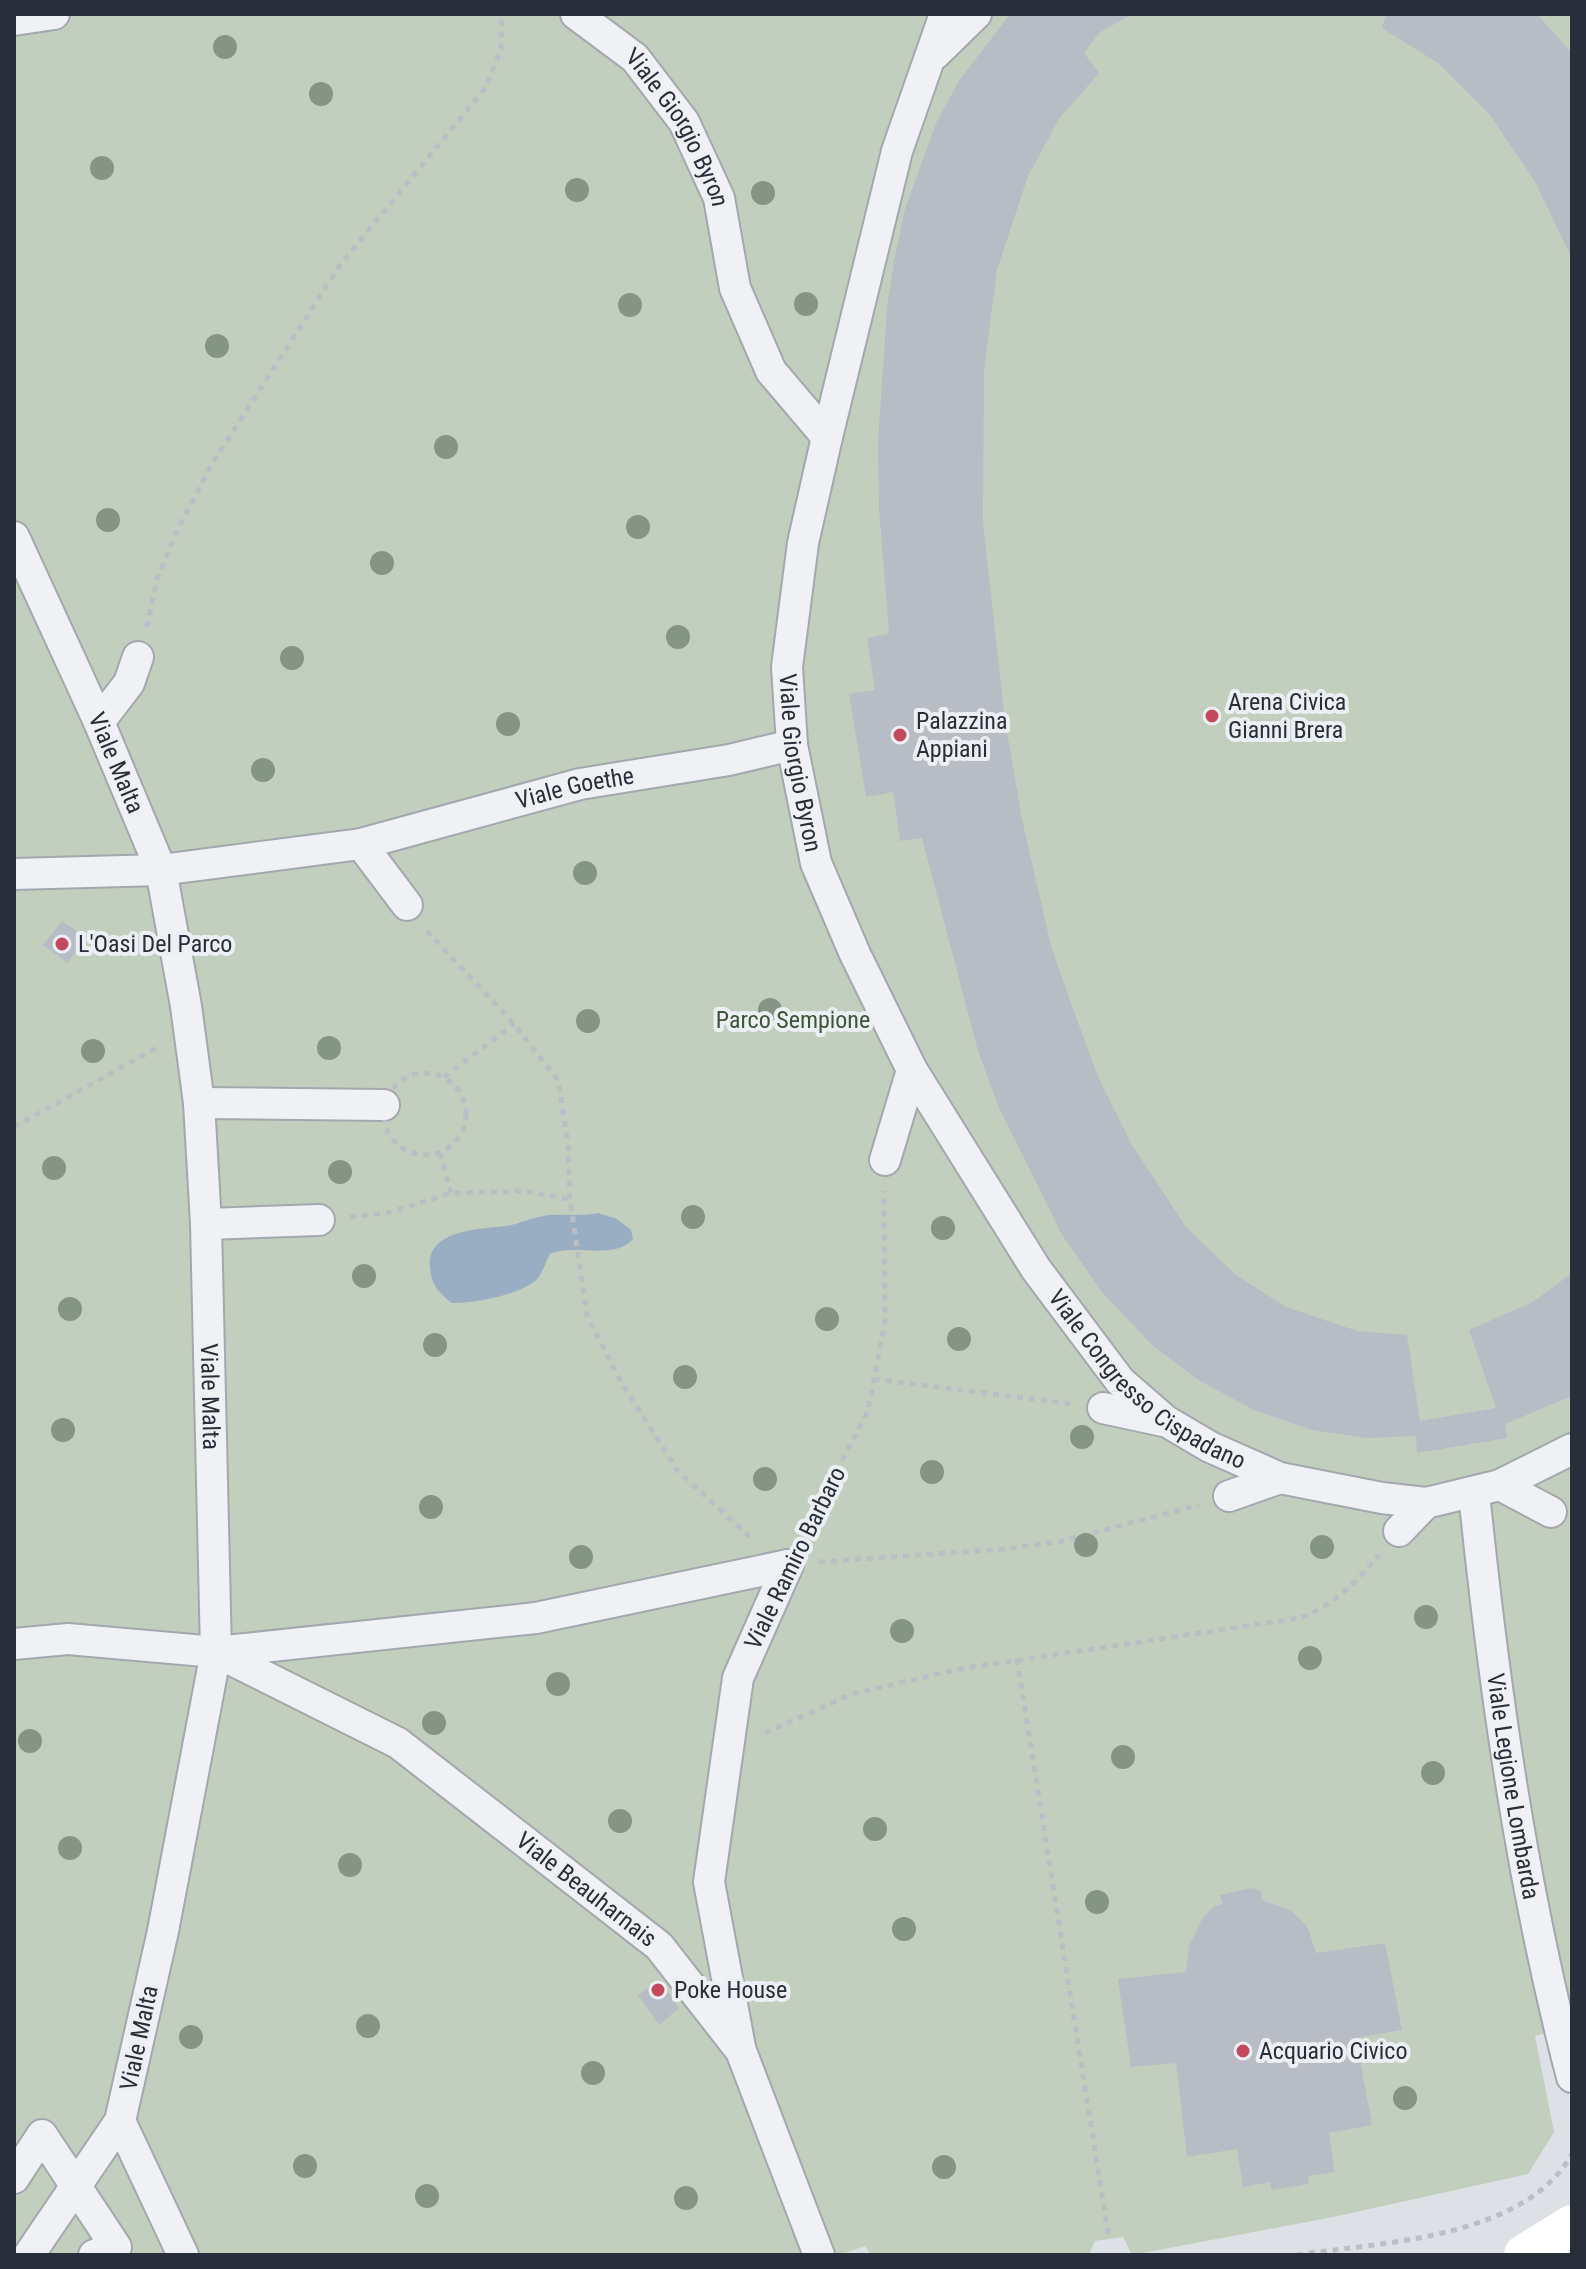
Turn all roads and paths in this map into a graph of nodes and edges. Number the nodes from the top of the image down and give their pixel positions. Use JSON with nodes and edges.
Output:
{"nodes":[{"id":1,"x":54,"y":14,"type":"edge"},
{"id":2,"x":502,"y":14,"type":"edge"},
{"id":3,"x":576,"y":14,"type":"edge"},
{"id":4,"x":945,"y":14,"type":"edge"},
{"id":5,"x":976,"y":14,"type":"edge"},
{"id":6,"x":14,"y":20,"type":"edge"},
{"id":7,"x":931,"y":58,"type":"junction"},
{"id":8,"x":827,"y":437,"type":"junction"},
{"id":9,"x":14,"y":537,"type":"edge"},
{"id":10,"x":138,"y":657,"type":"joint"},
{"id":11,"x":99,"y":722,"type":"junction"},
{"id":12,"x":792,"y":745,"type":"junction"},
{"id":13,"x":361,"y":844,"type":"junction"},
{"id":14,"x":161,"y":870,"type":"junction"},
{"id":15,"x":14,"y":874,"type":"edge"},
{"id":16,"x":407,"y":905,"type":"joint"},
{"id":17,"x":514,"y":1024,"type":"junction"},
{"id":18,"x":189,"y":1031,"type":"junction"},
{"id":19,"x":912,"y":1070,"type":"junction"},
{"id":20,"x":444,"y":1077,"type":"junction"},
{"id":21,"x":199,"y":1103,"type":"junction"},
{"id":22,"x":384,"y":1105,"type":"junction"},
{"id":23,"x":14,"y":1127,"type":"edge"},
{"id":24,"x":440,"y":1153,"type":"junction"},
{"id":25,"x":885,"y":1160,"type":"joint"},
{"id":26,"x":451,"y":1193,"type":"junction"},
{"id":27,"x":570,"y":1199,"type":"junction"},
{"id":28,"x":319,"y":1220,"type":"joint"},
{"id":29,"x":206,"y":1224,"type":"junction"},
{"id":30,"x":874,"y":1379,"type":"junction"},
{"id":31,"x":1103,"y":1408,"type":"joint"},
{"id":32,"x":1166,"y":1421,"type":"junction"},
{"id":33,"x":1572,"y":1449,"type":"edge"},
{"id":34,"x":1280,"y":1478,"type":"junction"},
{"id":35,"x":1487,"y":1489,"type":"junction"},
{"id":36,"x":1229,"y":1496,"type":"joint"},
{"id":37,"x":1426,"y":1503,"type":"junction"},
{"id":38,"x":1551,"y":1512,"type":"dead end"},
{"id":39,"x":1399,"y":1531,"type":"joint"},
{"id":40,"x":788,"y":1565,"type":"junction"},
{"id":41,"x":14,"y":1644,"type":"edge"},
{"id":42,"x":216,"y":1652,"type":"junction"},
{"id":43,"x":1017,"y":1659,"type":"junction"},
{"id":44,"x":728,"y":1751,"type":"junction"},
{"id":45,"x":741,"y":2051,"type":"junction"},
{"id":46,"x":1572,"y":2077,"type":"edge"},
{"id":47,"x":120,"y":2121,"type":"junction"},
{"id":48,"x":1572,"y":2154,"type":"edge"},
{"id":49,"x":14,"y":2178,"type":"edge"},
{"id":50,"x":76,"y":2186,"type":"junction"},
{"id":51,"x":1572,"y":2226,"type":"edge"},
{"id":52,"x":1109,"y":2239,"type":"dead end"},
{"id":53,"x":29,"y":2255,"type":"edge"},
{"id":54,"x":94,"y":2255,"type":"edge"},
{"id":55,"x":183,"y":2255,"type":"edge"},
{"id":56,"x":819,"y":2255,"type":"edge"},
{"id":57,"x":1297,"y":2255,"type":"edge"},
{"id":58,"x":1525,"y":2255,"type":"edge"}],
"edges":[{"from":1,"to":6,"type":"street"},
{"from":2,"to":10,"type":"path"},
{"from":3,"to":8,"type":"street","name":"Viale Giorgio Byron"},
{"from":4,"to":7,"type":"street","name":"Viale Giorgio Byron"},
{"from":5,"to":7,"type":"street"},
{"from":7,"to":8,"type":"street","name":"Viale Giorgio Byron"},
{"from":8,"to":12,"type":"street","name":"Viale Giorgio Byron"},
{"from":9,"to":11,"type":"street","name":"Viale Malta"},
{"from":10,"to":11,"type":"street"},
{"from":11,"to":14,"type":"street","name":"Viale Malta"},
{"from":12,"to":13,"type":"street","name":"Viale Goethe"},
{"from":12,"to":19,"type":"street","name":"Viale Giorgio Byron"},
{"from":13,"to":14,"type":"street","name":"Viale Goethe"},
{"from":13,"to":16,"type":"street"},
{"from":14,"to":15,"type":"street","name":"Viale Goethe"},
{"from":14,"to":18,"type":"street","name":"Viale Malta"},
{"from":16,"to":17,"type":"path"},
{"from":17,"to":20,"type":"path"},
{"from":17,"to":27,"type":"path"},
{"from":18,"to":21,"type":"street","name":"Viale Malta"},
{"from":18,"to":23,"type":"path"},
{"from":19,"to":25,"type":"street"},
{"from":19,"to":32,"type":"street","name":"Viale Congresso Cispadano"},
{"from":20,"to":22,"type":"path"},
{"from":20,"to":24,"type":"path"},
{"from":21,"to":22,"type":"street"},
{"from":21,"to":29,"type":"street","name":"Viale Malta"},
{"from":22,"to":24,"type":"path"},
{"from":24,"to":26,"type":"path"},
{"from":25,"to":30,"type":"path","name":"Viale Ramiro Barbaro"},
{"from":26,"to":27,"type":"path"},
{"from":26,"to":28,"type":"path"},
{"from":27,"to":40,"type":"path"},
{"from":28,"to":29,"type":"street"},
{"from":29,"to":42,"type":"street","name":"Viale Malta"},
{"from":30,"to":31,"type":"path"},
{"from":30,"to":40,"type":"path","name":"Viale Ramiro Barbaro"},
{"from":31,"to":32,"type":"street"},
{"from":32,"to":34,"type":"street","name":"Viale Congresso Cispadano"},
{"from":33,"to":35,"type":"street","name":"Viale Congresso Cispadano"},
{"from":34,"to":36,"type":"street"},
{"from":34,"to":37,"type":"street","name":"Viale Congresso Cispadano"},
{"from":35,"to":37,"type":"street","name":"Viale Congresso Cispadano"},
{"from":35,"to":38,"type":"street"},
{"from":35,"to":46,"type":"street","name":"Viale Legione Lombarda"},
{"from":36,"to":40,"type":"path"},
{"from":37,"to":39,"type":"street"},
{"from":39,"to":43,"type":"path"},
{"from":40,"to":42,"type":"street"},
{"from":40,"to":44,"type":"street","name":"Viale Ramiro Barbaro"},
{"from":41,"to":42,"type":"street"},
{"from":42,"to":45,"type":"street","name":"Viale Beauharnais"},
{"from":42,"to":47,"type":"street","name":"Viale Malta"},
{"from":43,"to":44,"type":"path"},
{"from":43,"to":52,"type":"path"},
{"from":44,"to":45,"type":"street","name":"Viale Ramiro Barbaro"},
{"from":45,"to":56,"type":"street","name":"Viale Beauharnais"},
{"from":47,"to":50,"type":"street","name":"Viale Malta"},
{"from":47,"to":55,"type":"street"},
{"from":48,"to":57,"type":"path"},
{"from":49,"to":50,"type":"street"},
{"from":50,"to":53,"type":"street","name":"Viale Malta"},
{"from":50,"to":54,"type":"street"},
{"from":51,"to":58,"type":"street"}]}
